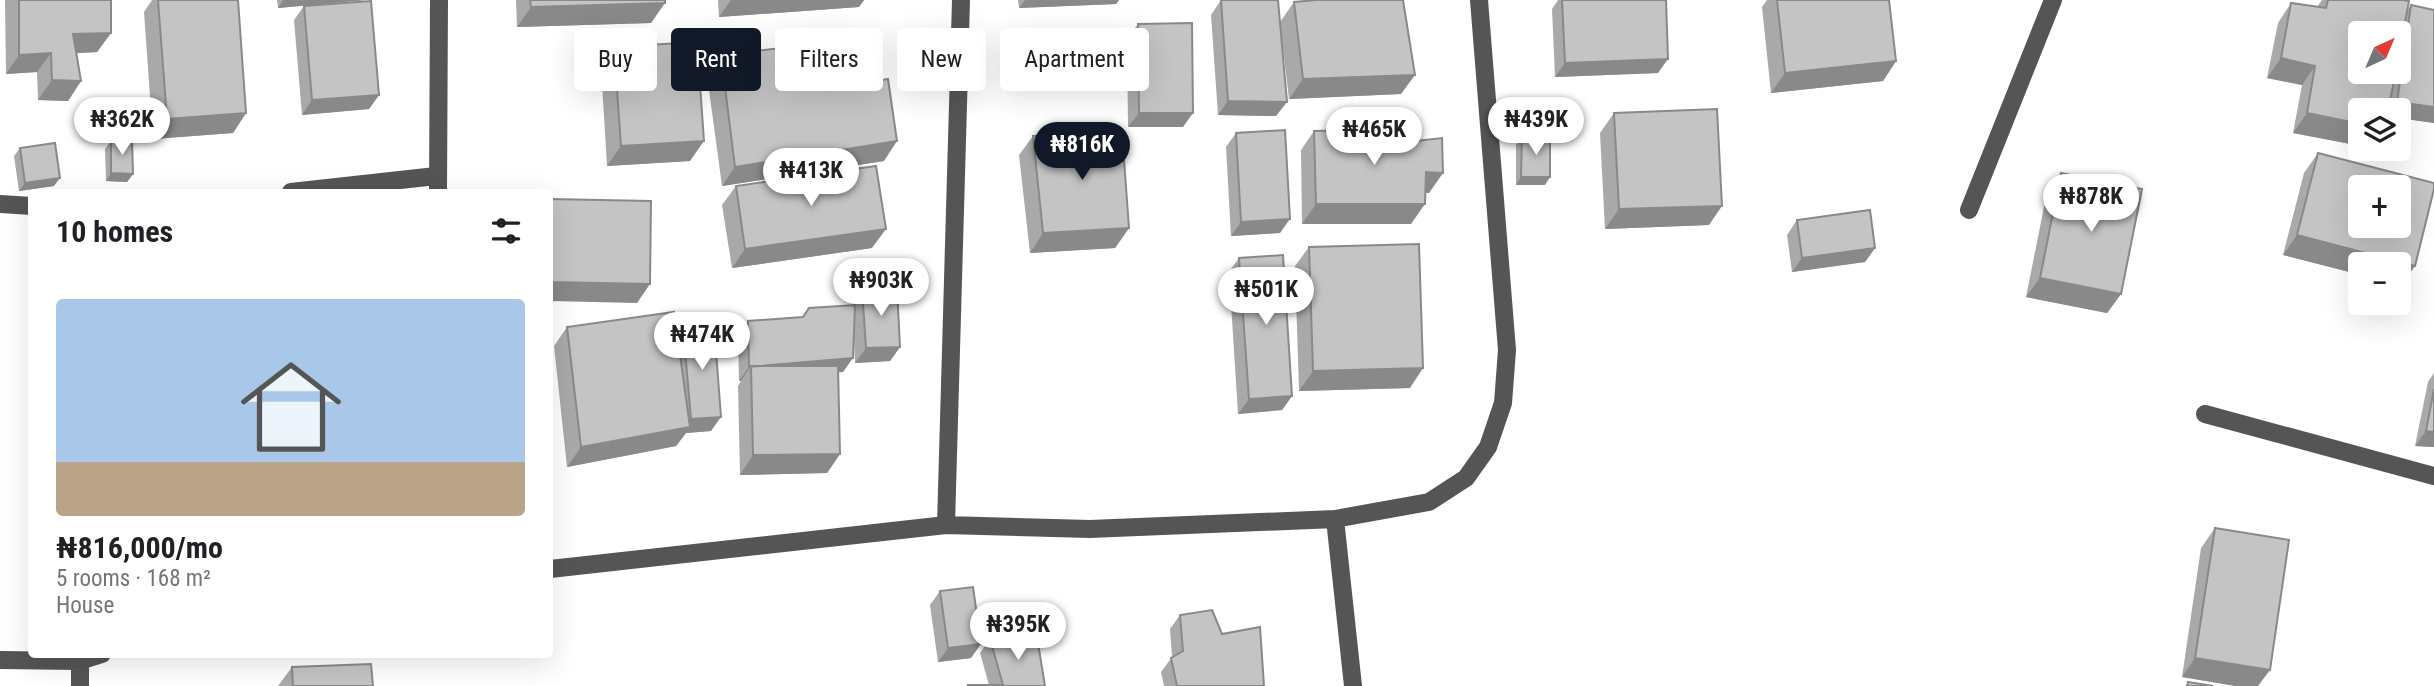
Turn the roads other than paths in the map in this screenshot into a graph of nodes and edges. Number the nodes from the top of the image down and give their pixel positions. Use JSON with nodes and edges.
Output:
{"nodes":[{"id":1,"x":439,"y":0,"type":"edge"},
{"id":2,"x":961,"y":0,"type":"edge"},
{"id":3,"x":1479,"y":0,"type":"edge"},
{"id":4,"x":2053,"y":0,"type":"edge"},
{"id":5,"x":437,"y":184,"type":"edge"},
{"id":6,"x":346,"y":189,"type":"edge"},
{"id":7,"x":0,"y":204,"type":"edge"},
{"id":8,"x":28,"y":206,"type":"edge"},
{"id":9,"x":1969,"y":210,"type":"dead end"},
{"id":10,"x":2205,"y":414,"type":"dead end"},
{"id":11,"x":2434,"y":476,"type":"edge"},
{"id":12,"x":1335,"y":519,"type":"junction"},
{"id":13,"x":946,"y":525,"type":"junction"},
{"id":14,"x":553,"y":569,"type":"edge"},
{"id":15,"x":89,"y":658,"type":"edge"},
{"id":16,"x":0,"y":660,"type":"edge"},
{"id":17,"x":80,"y":661,"type":"junction"},
{"id":18,"x":80,"y":686,"type":"edge"},
{"id":19,"x":1353,"y":686,"type":"edge"}],
"edges":[{"from":1,"to":5,"type":"street"},
{"from":2,"to":13,"type":"street"},
{"from":3,"to":12,"type":"street"},
{"from":4,"to":9,"type":"street"},
{"from":5,"to":6,"type":"street"},
{"from":7,"to":8,"type":"street"},
{"from":10,"to":11,"type":"street"},
{"from":12,"to":13,"type":"street"},
{"from":12,"to":19,"type":"street"},
{"from":13,"to":14,"type":"street"},
{"from":15,"to":17,"type":"street"},
{"from":16,"to":17,"type":"street"},
{"from":17,"to":18,"type":"street"}]}
